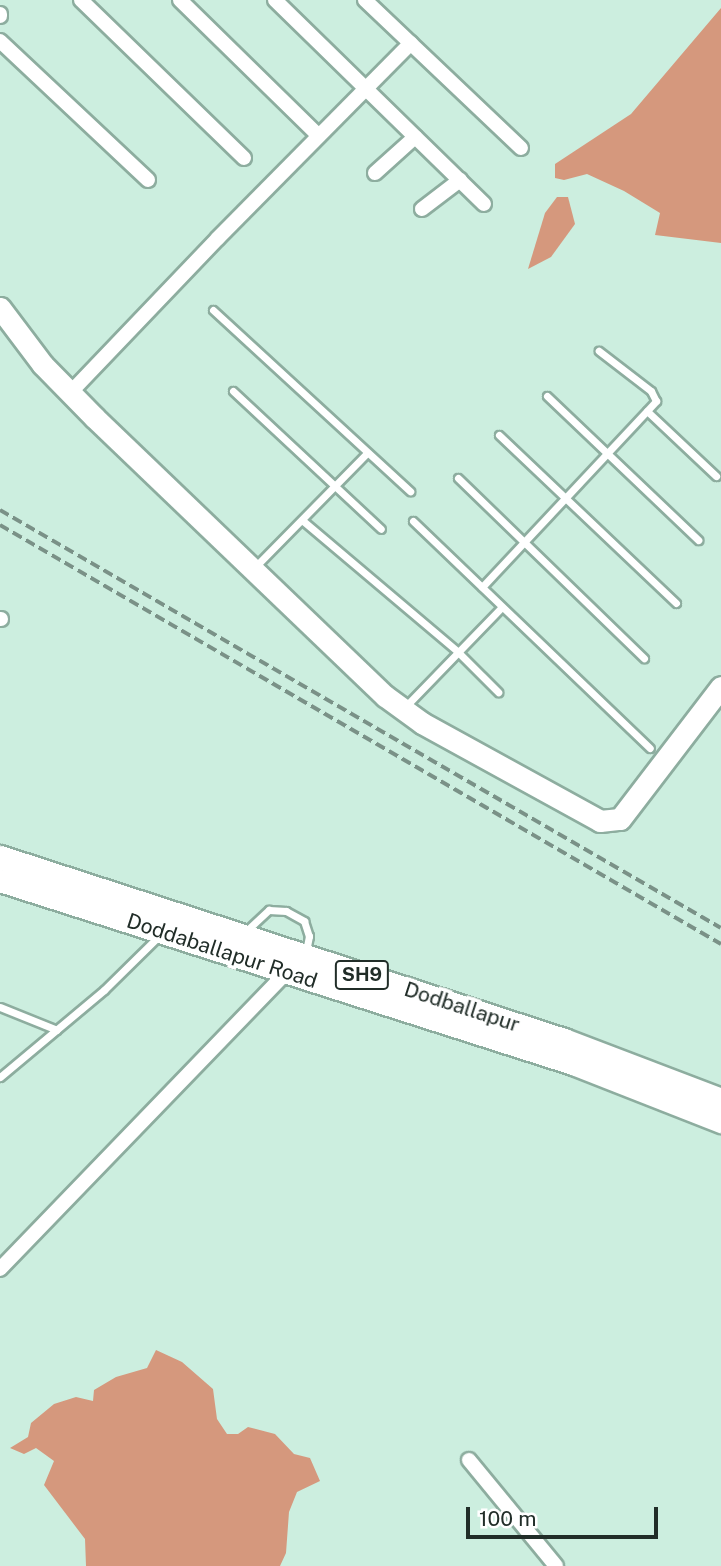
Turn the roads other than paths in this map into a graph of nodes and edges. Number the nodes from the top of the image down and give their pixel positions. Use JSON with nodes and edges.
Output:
{"nodes":[{"id":1,"x":81,"y":0,"type":"edge"},
{"id":2,"x":180,"y":0,"type":"edge"},
{"id":3,"x":275,"y":0,"type":"edge"},
{"id":4,"x":365,"y":0,"type":"edge"},
{"id":5,"x":0,"y":41,"type":"edge"},
{"id":6,"x":411,"y":43,"type":"junction"},
{"id":7,"x":367,"y":90,"type":"junction"},
{"id":8,"x":318,"y":135,"type":"junction"},
{"id":9,"x":415,"y":136,"type":"junction"},
{"id":10,"x":521,"y":148,"type":"dead end"},
{"id":11,"x":244,"y":158,"type":"dead end"},
{"id":12,"x":375,"y":173,"type":"dead end"},
{"id":13,"x":148,"y":180,"type":"dead end"},
{"id":14,"x":460,"y":180,"type":"junction"},
{"id":15,"x":484,"y":204,"type":"dead end"},
{"id":16,"x":422,"y":209,"type":"dead end"},
{"id":17,"x":0,"y":308,"type":"edge"},
{"id":18,"x":213,"y":310,"type":"dead end"},
{"id":19,"x":599,"y":351,"type":"dead end"},
{"id":20,"x":233,"y":391,"type":"dead end"},
{"id":21,"x":71,"y":393,"type":"junction"},
{"id":22,"x":547,"y":396,"type":"dead end"},
{"id":23,"x":647,"y":411,"type":"junction"},
{"id":24,"x":499,"y":435,"type":"dead end"},
{"id":25,"x":366,"y":454,"type":"junction"},
{"id":26,"x":608,"y":454,"type":"junction"},
{"id":27,"x":716,"y":476,"type":"dead end"},
{"id":28,"x":458,"y":478,"type":"dead end"},
{"id":29,"x":335,"y":485,"type":"junction"},
{"id":30,"x":410,"y":492,"type":"dead end"},
{"id":31,"x":566,"y":499,"type":"junction"},
{"id":32,"x":302,"y":520,"type":"junction"},
{"id":33,"x":413,"y":521,"type":"dead end"},
{"id":34,"x":381,"y":529,"type":"dead end"},
{"id":35,"x":698,"y":540,"type":"dead end"},
{"id":36,"x":524,"y":544,"type":"junction"},
{"id":37,"x":253,"y":569,"type":"junction"},
{"id":38,"x":482,"y":587,"type":"junction"},
{"id":39,"x":676,"y":603,"type":"dead end"},
{"id":40,"x":502,"y":607,"type":"junction"},
{"id":41,"x":458,"y":652,"type":"junction"},
{"id":42,"x":645,"y":658,"type":"dead end"},
{"id":43,"x":721,"y":687,"type":"edge"},
{"id":44,"x":498,"y":692,"type":"dead end"},
{"id":45,"x":403,"y":710,"type":"junction"},
{"id":46,"x":650,"y":748,"type":"dead end"},
{"id":47,"x":0,"y":857,"type":"edge"},
{"id":48,"x":0,"y":880,"type":"edge"},
{"id":49,"x":163,"y":932,"type":"junction"},
{"id":50,"x":242,"y":936,"type":"junction"},
{"id":51,"x":306,"y":956,"type":"junction"},
{"id":52,"x":287,"y":972,"type":"junction"},
{"id":53,"x":0,"y":1007,"type":"edge"},
{"id":54,"x":57,"y":1030,"type":"junction"},
{"id":55,"x":0,"y":1077,"type":"edge"},
{"id":56,"x":721,"y":1100,"type":"edge"},
{"id":57,"x":721,"y":1121,"type":"edge"},
{"id":58,"x":0,"y":1269,"type":"edge"},
{"id":59,"x":469,"y":1460,"type":"dead end"},
{"id":60,"x":556,"y":1566,"type":"edge"}],
"edges":[{"from":1,"to":11,"type":"street"},
{"from":2,"to":8,"type":"street"},
{"from":3,"to":7,"type":"street"},
{"from":4,"to":6,"type":"street"},
{"from":5,"to":13,"type":"street"},
{"from":6,"to":7,"type":"street"},
{"from":6,"to":10,"type":"street"},
{"from":7,"to":8,"type":"street"},
{"from":7,"to":9,"type":"street"},
{"from":8,"to":21,"type":"street"},
{"from":9,"to":12,"type":"street"},
{"from":9,"to":14,"type":"street"},
{"from":14,"to":15,"type":"street"},
{"from":14,"to":16,"type":"street"},
{"from":17,"to":21,"type":"street"},
{"from":18,"to":25,"type":"lane"},
{"from":19,"to":23,"type":"lane"},
{"from":20,"to":29,"type":"lane"},
{"from":21,"to":37,"type":"street"},
{"from":22,"to":26,"type":"lane"},
{"from":23,"to":26,"type":"lane"},
{"from":23,"to":27,"type":"lane"},
{"from":24,"to":31,"type":"lane"},
{"from":25,"to":29,"type":"lane"},
{"from":25,"to":30,"type":"lane"},
{"from":26,"to":31,"type":"lane"},
{"from":26,"to":35,"type":"lane"},
{"from":28,"to":36,"type":"lane"},
{"from":29,"to":32,"type":"lane"},
{"from":29,"to":34,"type":"lane"},
{"from":31,"to":36,"type":"lane"},
{"from":31,"to":39,"type":"lane"},
{"from":32,"to":37,"type":"lane"},
{"from":32,"to":41,"type":"lane"},
{"from":33,"to":38,"type":"lane"},
{"from":36,"to":38,"type":"lane"},
{"from":36,"to":42,"type":"lane"},
{"from":37,"to":45,"type":"street"},
{"from":38,"to":40,"type":"lane"},
{"from":40,"to":41,"type":"lane"},
{"from":40,"to":46,"type":"lane"},
{"from":41,"to":44,"type":"lane"},
{"from":41,"to":45,"type":"lane"},
{"from":43,"to":45,"type":"street"},
{"from":47,"to":50,"type":"main road","name":"Dodballapur","number":"SH9"},
{"from":48,"to":49,"type":"main road","name":"Doddaballapur Road","number":"SH9"},
{"from":49,"to":52,"type":"main road","name":"Doddaballapur Road","number":"SH9"},
{"from":49,"to":54,"type":"lane"},
{"from":50,"to":51,"type":"main road","name":"Dodballapur","number":"SH9"},
{"from":50,"to":51,"type":"lane"},
{"from":51,"to":56,"type":"main road","name":"Dodballapur","number":"SH9"},
{"from":52,"to":57,"type":"main road","name":"Doddaballapur Road","number":"SH9"},
{"from":52,"to":58,"type":"street"},
{"from":53,"to":54,"type":"lane"},
{"from":54,"to":55,"type":"lane"},
{"from":59,"to":60,"type":"street"}]}
